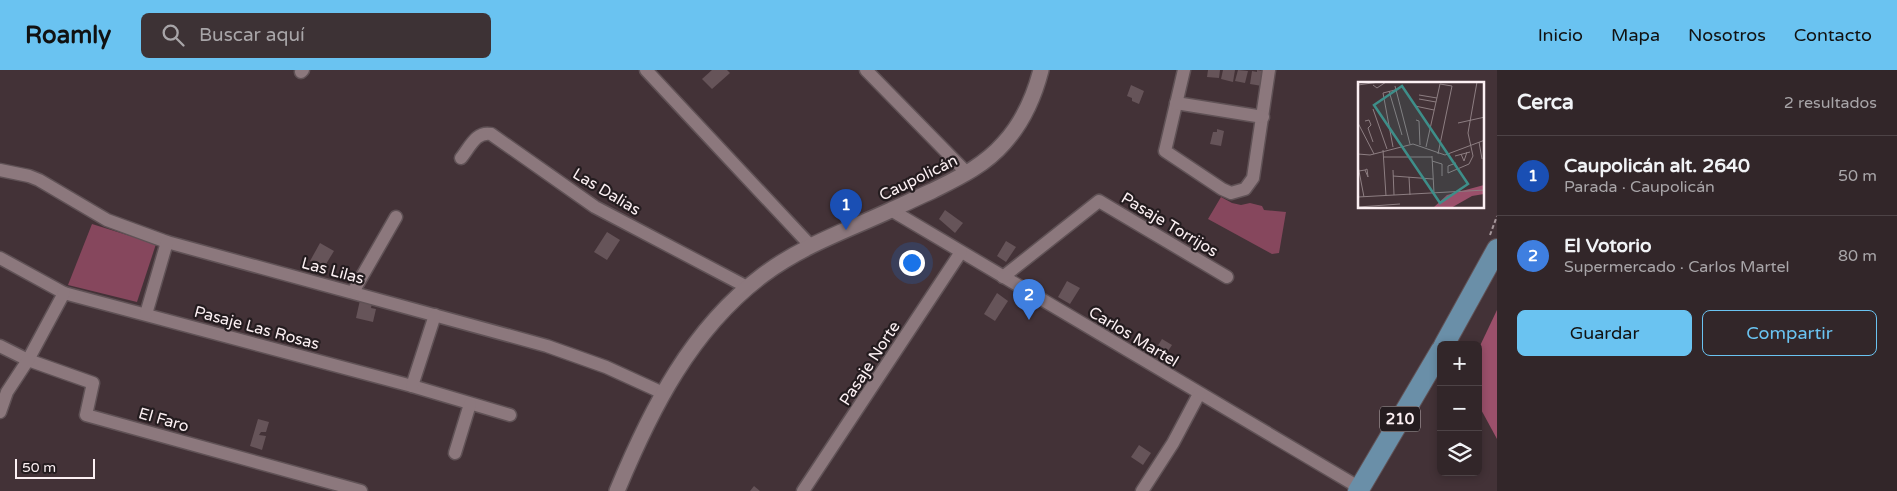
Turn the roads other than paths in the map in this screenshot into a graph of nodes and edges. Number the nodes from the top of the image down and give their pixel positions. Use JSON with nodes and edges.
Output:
{"nodes":[{"id":1,"x":646,"y":70,"type":"edge"},
{"id":2,"x":866,"y":70,"type":"edge"},
{"id":3,"x":1041,"y":70,"type":"edge"},
{"id":4,"x":1184,"y":70,"type":"edge"},
{"id":5,"x":1269,"y":70,"type":"edge"},
{"id":6,"x":1176,"y":103,"type":"junction"},
{"id":7,"x":1262,"y":117,"type":"junction"},
{"id":8,"x":462,"y":158,"type":"dead end"},
{"id":9,"x":0,"y":170,"type":"edge"},
{"id":10,"x":967,"y":173,"type":"junction"},
{"id":11,"x":891,"y":210,"type":"junction"},
{"id":12,"x":396,"y":217,"type":"dead end"},
{"id":13,"x":167,"y":242,"type":"junction"},
{"id":14,"x":810,"y":245,"type":"junction"},
{"id":15,"x":1497,"y":249,"type":"edge"},
{"id":16,"x":961,"y":252,"type":"junction"},
{"id":17,"x":0,"y":258,"type":"edge"},
{"id":18,"x":1003,"y":277,"type":"junction"},
{"id":19,"x":1227,"y":277,"type":"dead end"},
{"id":20,"x":747,"y":287,"type":"junction"},
{"id":21,"x":353,"y":292,"type":"junction"},
{"id":22,"x":64,"y":293,"type":"junction"},
{"id":23,"x":146,"y":314,"type":"junction"},
{"id":24,"x":435,"y":315,"type":"junction"},
{"id":25,"x":1446,"y":341,"type":"edge"},
{"id":26,"x":0,"y":346,"type":"edge"},
{"id":27,"x":1437,"y":357,"type":"edge"},
{"id":28,"x":28,"y":360,"type":"junction"},
{"id":29,"x":412,"y":386,"type":"junction"},
{"id":30,"x":663,"y":393,"type":"junction"},
{"id":31,"x":1199,"y":394,"type":"junction"},
{"id":32,"x":470,"y":404,"type":"junction"},
{"id":33,"x":0,"y":412,"type":"edge"},
{"id":34,"x":510,"y":415,"type":"dead end"},
{"id":35,"x":455,"y":453,"type":"dead end"},
{"id":36,"x":1359,"y":490,"type":"edge"},
{"id":37,"x":361,"y":491,"type":"edge"},
{"id":38,"x":617,"y":491,"type":"edge"},
{"id":39,"x":803,"y":491,"type":"edge"},
{"id":40,"x":1142,"y":491,"type":"edge"}],
"edges":[{"from":1,"to":14,"type":"street"},
{"from":2,"to":10,"type":"street"},
{"from":3,"to":10,"type":"street","name":"Caupolicán"},
{"from":4,"to":6,"type":"street"},
{"from":5,"to":7,"type":"street"},
{"from":6,"to":7,"type":"street"},
{"from":6,"to":7,"type":"street"},
{"from":8,"to":20,"type":"street","name":"Las Dalias"},
{"from":9,"to":13,"type":"street","name":"Las Lilas"},
{"from":10,"to":11,"type":"street","name":"Caupolicán"},
{"from":11,"to":14,"type":"street","name":"Caupolicán"},
{"from":11,"to":16,"type":"street","name":"Carlos Martel"},
{"from":12,"to":21,"type":"street"},
{"from":13,"to":21,"type":"street","name":"Las Lilas"},
{"from":13,"to":23,"type":"street"},
{"from":14,"to":20,"type":"street","name":"Caupolicán"},
{"from":15,"to":25,"type":"main road"},
{"from":16,"to":18,"type":"street","name":"Carlos Martel"},
{"from":16,"to":39,"type":"street","name":"Pasaje Norte"},
{"from":17,"to":22,"type":"street","name":"Pasaje Las Rosas"},
{"from":18,"to":19,"type":"street","name":"Pasaje Torrijos"},
{"from":18,"to":31,"type":"street","name":"Carlos Martel"},
{"from":20,"to":30,"type":"street","name":"Caupolicán"},
{"from":21,"to":24,"type":"street","name":"Las Lilas"},
{"from":22,"to":23,"type":"street","name":"Pasaje Las Rosas"},
{"from":22,"to":28,"type":"street"},
{"from":23,"to":29,"type":"street","name":"Pasaje Las Rosas"},
{"from":24,"to":29,"type":"street"},
{"from":24,"to":30,"type":"street","name":"Las Lilas"},
{"from":26,"to":28,"type":"street","name":"El Faro"},
{"from":27,"to":36,"type":"main road","number":"210"},
{"from":28,"to":33,"type":"street"},
{"from":28,"to":37,"type":"street","name":"El Faro"},
{"from":29,"to":32,"type":"street","name":"Pasaje Las Rosas"},
{"from":30,"to":38,"type":"street","name":"Caupolicán"},
{"from":31,"to":36,"type":"street","name":"Carlos Martel"},
{"from":31,"to":40,"type":"street"},
{"from":32,"to":34,"type":"street","name":"Pasaje Las Rosas"},
{"from":32,"to":35,"type":"street"}]}
